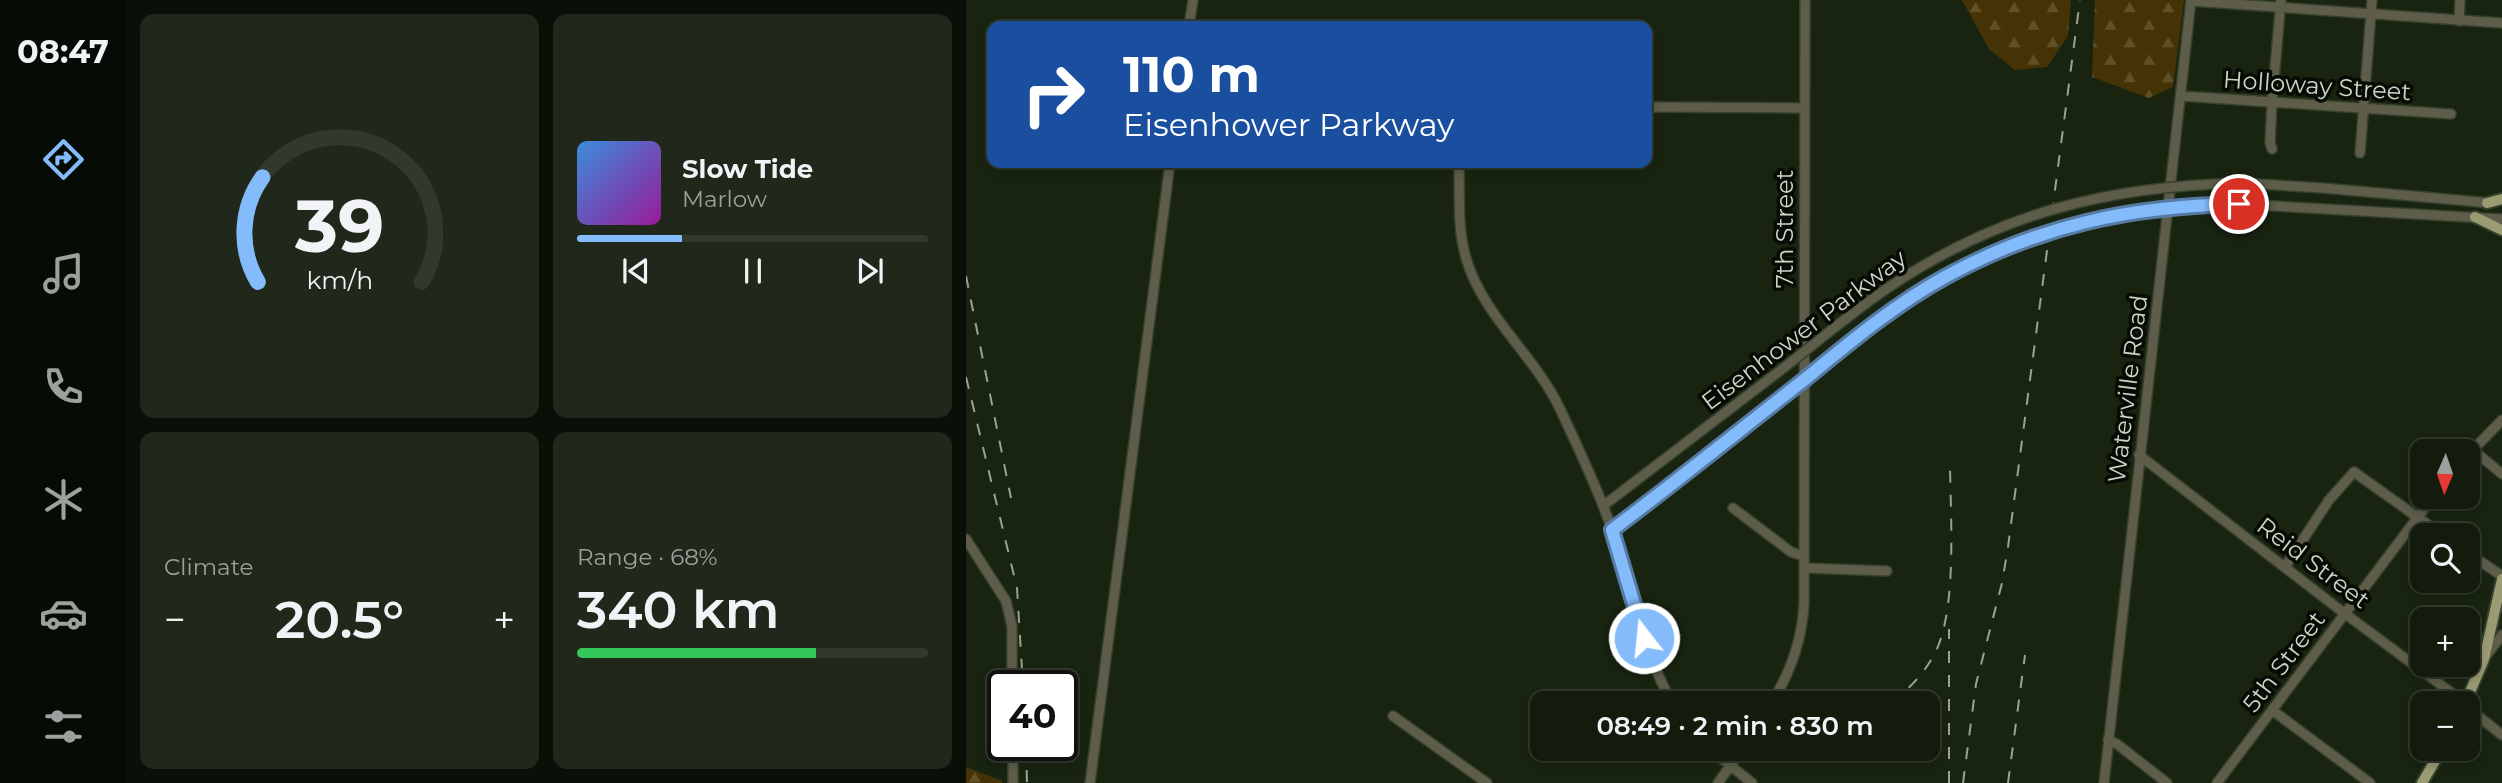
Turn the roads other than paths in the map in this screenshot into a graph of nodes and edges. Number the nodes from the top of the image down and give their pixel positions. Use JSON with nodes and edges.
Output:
{"nodes":[{"id":1,"x":1193,"y":0,"type":"edge"},
{"id":2,"x":1805,"y":0,"type":"edge"},
{"id":3,"x":2191,"y":0,"type":"edge"},
{"id":4,"x":2372,"y":0,"type":"edge"},
{"id":5,"x":2460,"y":0,"type":"edge"},
{"id":6,"x":2280,"y":4,"type":"edge"},
{"id":7,"x":2371,"y":15,"type":"junction"},
{"id":8,"x":1190,"y":21,"type":"edge"},
{"id":9,"x":2459,"y":21,"type":"junction"},
{"id":10,"x":2502,"y":23,"type":"edge"},
{"id":11,"x":2181,"y":96,"type":"junction"},
{"id":12,"x":2272,"y":102,"type":"junction"},
{"id":13,"x":1652,"y":107,"type":"edge"},
{"id":14,"x":1805,"y":108,"type":"junction"},
{"id":15,"x":2362,"y":109,"type":"junction"},
{"id":16,"x":2451,"y":114,"type":"dead end"},
{"id":17,"x":2272,"y":149,"type":"dead end"},
{"id":18,"x":2360,"y":153,"type":"dead end"},
{"id":19,"x":1169,"y":168,"type":"edge"},
{"id":20,"x":1459,"y":168,"type":"edge"},
{"id":21,"x":2502,"y":201,"type":"edge"},
{"id":22,"x":2487,"y":202,"type":"joint"},
{"id":23,"x":2475,"y":217,"type":"junction"},
{"id":24,"x":2502,"y":219,"type":"edge"},
{"id":25,"x":2502,"y":230,"type":"edge"},
{"id":26,"x":2502,"y":420,"type":"edge"},
{"id":27,"x":2480,"y":442,"type":"edge"},
{"id":28,"x":2139,"y":455,"type":"junction"},
{"id":29,"x":2480,"y":459,"type":"edge"},
{"id":30,"x":2502,"y":474,"type":"edge"},
{"id":31,"x":1603,"y":506,"type":"junction"},
{"id":32,"x":1733,"y":508,"type":"dead end"},
{"id":33,"x":2423,"y":509,"type":"edge"},
{"id":34,"x":2417,"y":516,"type":"junction"},
{"id":35,"x":2426,"y":523,"type":"edge"},
{"id":36,"x":1612,"y":530,"type":"junction"},
{"id":37,"x":966,"y":539,"type":"edge"},
{"id":38,"x":1804,"y":556,"type":"junction"},
{"id":39,"x":2480,"y":562,"type":"edge"},
{"id":40,"x":2285,"y":567,"type":"junction"},
{"id":41,"x":1804,"y":568,"type":"junction"},
{"id":42,"x":1887,"y":571,"type":"dead end"},
{"id":43,"x":2502,"y":578,"type":"edge"},
{"id":44,"x":2344,"y":613,"type":"junction"},
{"id":45,"x":2502,"y":635,"type":"edge"},
{"id":46,"x":2484,"y":659,"type":"junction"},
{"id":47,"x":1013,"y":670,"type":"edge"},
{"id":48,"x":1667,"y":691,"type":"edge"},
{"id":49,"x":1778,"y":691,"type":"edge"},
{"id":50,"x":2449,"y":691,"type":"edge"},
{"id":51,"x":2471,"y":691,"type":"edge"},
{"id":52,"x":2272,"y":710,"type":"junction"},
{"id":53,"x":1393,"y":716,"type":"dead end"},
{"id":54,"x":2480,"y":717,"type":"edge"},
{"id":55,"x":2502,"y":735,"type":"edge"},
{"id":56,"x":2108,"y":740,"type":"junction"},
{"id":57,"x":1013,"y":761,"type":"edge"},
{"id":58,"x":1724,"y":761,"type":"edge"},
{"id":59,"x":1734,"y":761,"type":"edge"},
{"id":60,"x":2435,"y":761,"type":"edge"},
{"id":61,"x":1730,"y":766,"type":"junction"},
{"id":62,"x":1013,"y":783,"type":"edge"},
{"id":63,"x":1090,"y":783,"type":"edge"},
{"id":64,"x":1487,"y":783,"type":"edge"},
{"id":65,"x":1718,"y":783,"type":"edge"},
{"id":66,"x":1752,"y":783,"type":"edge"},
{"id":67,"x":2104,"y":783,"type":"edge"},
{"id":68,"x":2167,"y":783,"type":"edge"},
{"id":69,"x":2217,"y":783,"type":"edge"},
{"id":70,"x":2370,"y":783,"type":"edge"},
{"id":71,"x":2422,"y":783,"type":"edge"}],
"edges":[{"from":1,"to":8,"type":"street"},
{"from":2,"to":14,"type":"street","name":"7th Street"},
{"from":3,"to":6,"type":"street"},
{"from":3,"to":11,"type":"street","name":"Waterville Road"},
{"from":4,"to":7,"type":"street"},
{"from":5,"to":9,"type":"street"},
{"from":6,"to":7,"type":"street"},
{"from":6,"to":12,"type":"street"},
{"from":7,"to":9,"type":"street"},
{"from":7,"to":15,"type":"street"},
{"from":9,"to":10,"type":"street"},
{"from":11,"to":12,"type":"street","name":"Holloway Street"},
{"from":11,"to":28,"type":"street","name":"Waterville Road"},
{"from":12,"to":15,"type":"street","name":"Holloway Street"},
{"from":12,"to":17,"type":"street"},
{"from":13,"to":14,"type":"street"},
{"from":14,"to":38,"type":"street","name":"7th Street"},
{"from":15,"to":16,"type":"street","name":"Holloway Street"},
{"from":15,"to":18,"type":"street"},
{"from":19,"to":63,"type":"street"},
{"from":20,"to":31,"type":"street"},
{"from":21,"to":22,"type":"main road"},
{"from":22,"to":31,"type":"street","name":"Eisenhower Parkway","bridge":true},
{"from":23,"to":24,"type":"street","name":"Eisenhower Parkway"},
{"from":23,"to":25,"type":"main road"},
{"from":23,"to":36,"type":"street","name":"Eisenhower Parkway","bridge":true},
{"from":26,"to":27,"type":"street"},
{"from":28,"to":40,"type":"street","name":"Reid Street"},
{"from":28,"to":56,"type":"street","name":"Waterville Road"},
{"from":29,"to":30,"type":"street"},
{"from":31,"to":36,"type":"street"},
{"from":32,"to":38,"type":"street"},
{"from":33,"to":34,"type":"street","name":"5th Street"},
{"from":34,"to":35,"type":"street"},
{"from":34,"to":40,"type":"street"},
{"from":34,"to":44,"type":"street","name":"5th Street"},
{"from":36,"to":48,"type":"street"},
{"from":37,"to":47,"type":"street"},
{"from":38,"to":41,"type":"street","name":"7th Street"},
{"from":39,"to":43,"type":"street"},
{"from":40,"to":44,"type":"street","name":"Reid Street"},
{"from":41,"to":42,"type":"street"},
{"from":41,"to":49,"type":"street","name":"7th Street"},
{"from":43,"to":46,"type":"main road"},
{"from":44,"to":50,"type":"street","name":"Reid Street"},
{"from":44,"to":52,"type":"street","name":"5th Street"},
{"from":45,"to":46,"type":"street"},
{"from":46,"to":51,"type":"main road"},
{"from":52,"to":69,"type":"street","name":"5th Street"},
{"from":52,"to":70,"type":"street"},
{"from":53,"to":64,"type":"street"},
{"from":54,"to":55,"type":"street","name":"Reid Street"},
{"from":56,"to":67,"type":"street","name":"Waterville Road"},
{"from":56,"to":68,"type":"street"},
{"from":57,"to":62,"type":"street"},
{"from":58,"to":61,"type":"street"},
{"from":59,"to":61,"type":"street"},
{"from":60,"to":71,"type":"main road"},
{"from":61,"to":65,"type":"street"},
{"from":61,"to":66,"type":"street"}]}
